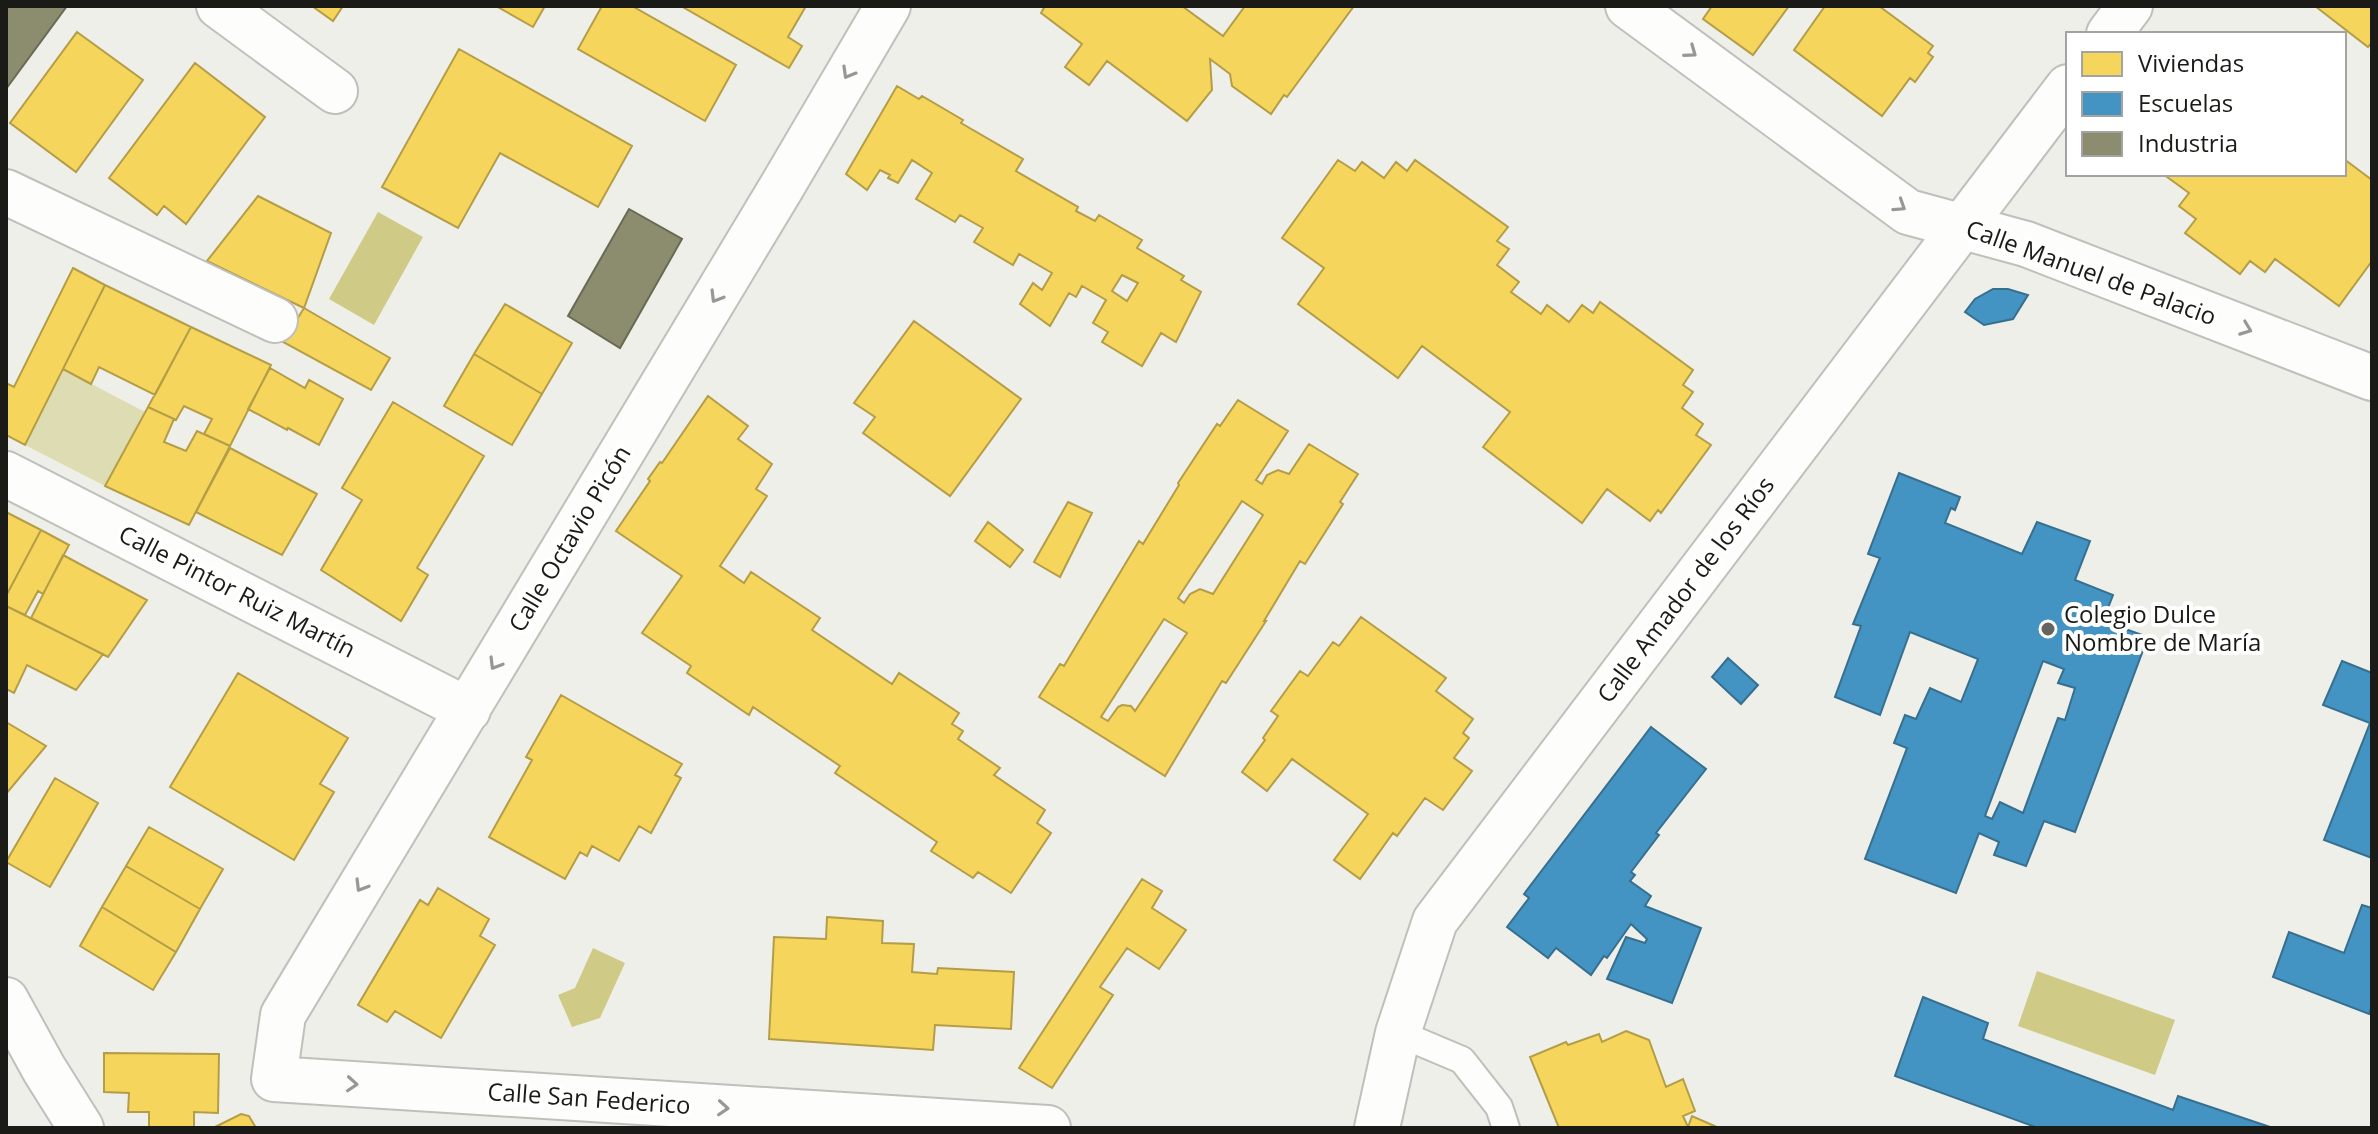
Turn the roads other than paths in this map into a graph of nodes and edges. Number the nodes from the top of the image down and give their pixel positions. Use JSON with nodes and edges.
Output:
{"nodes":[{"id":1,"x":219,"y":6,"type":"edge"},
{"id":2,"x":888,"y":6,"type":"edge"},
{"id":3,"x":1628,"y":6,"type":"edge"},
{"id":4,"x":2130,"y":6,"type":"edge"},
{"id":5,"x":2110,"y":32,"type":"edge"},
{"id":6,"x":2066,"y":90,"type":"edge"},
{"id":7,"x":335,"y":91,"type":"dead end"},
{"id":8,"x":6,"y":192,"type":"edge"},
{"id":9,"x":1963,"y":226,"type":"junction"},
{"id":10,"x":275,"y":320,"type":"dead end"},
{"id":11,"x":2372,"y":378,"type":"edge"},
{"id":12,"x":6,"y":474,"type":"edge"},
{"id":13,"x":468,"y":710,"type":"junction"},
{"id":14,"x":6,"y":1000,"type":"edge"},
{"id":15,"x":1398,"y":1033,"type":"junction"},
{"id":16,"x":274,"y":1079,"type":"joint"},
{"id":17,"x":81,"y":1128,"type":"edge"},
{"id":18,"x":1048,"y":1128,"type":"edge"},
{"id":19,"x":1377,"y":1128,"type":"edge"},
{"id":20,"x":1506,"y":1128,"type":"edge"}],
"edges":[{"from":1,"to":7,"type":"street"},
{"from":2,"to":13,"type":"street","name":"Calle Octavio Picón","one_way":true},
{"from":3,"to":9,"type":"street","name":"Calle Manuel de Palacio","one_way":true},
{"from":4,"to":5,"type":"street"},
{"from":6,"to":9,"type":"street","name":"Calle Amador de los Ríos"},
{"from":8,"to":10,"type":"street"},
{"from":9,"to":11,"type":"street","name":"Calle Manuel de Palacio","one_way":true},
{"from":9,"to":15,"type":"street","name":"Calle Amador de los Ríos"},
{"from":12,"to":13,"type":"street","name":"Calle Pintor Ruiz Martín"},
{"from":13,"to":16,"type":"street","name":"Calle Octavio Picón","one_way":true},
{"from":14,"to":17,"type":"street"},
{"from":15,"to":19,"type":"street","name":"Calle Amador de los Ríos"},
{"from":15,"to":20,"type":"lane"},
{"from":16,"to":18,"type":"street","name":"Calle San Federico","one_way":true}]}
